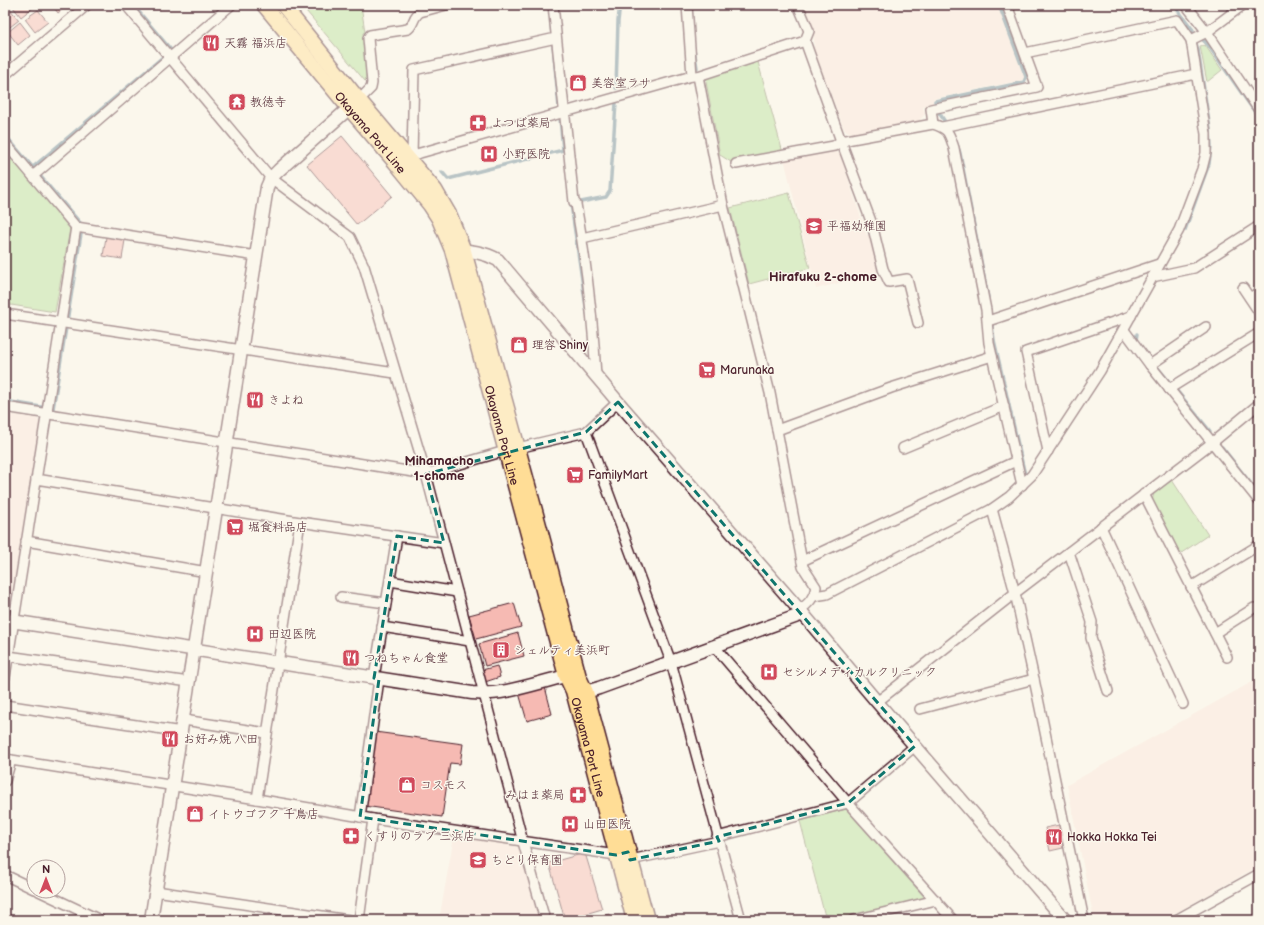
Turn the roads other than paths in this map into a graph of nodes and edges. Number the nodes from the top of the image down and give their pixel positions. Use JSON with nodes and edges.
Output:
{"nodes":[{"id":1,"x":87,"y":5,"type":"edge"},
{"id":2,"x":126,"y":5,"type":"edge"},
{"id":3,"x":231,"y":5,"type":"edge"},
{"id":4,"x":264,"y":5,"type":"edge"},
{"id":5,"x":283,"y":5,"type":"edge"},
{"id":6,"x":446,"y":5,"type":"edge"},
{"id":7,"x":553,"y":5,"type":"edge"},
{"id":8,"x":687,"y":5,"type":"edge"},
{"id":9,"x":798,"y":5,"type":"edge"},
{"id":10,"x":1007,"y":5,"type":"edge"},
{"id":11,"x":1186,"y":5,"type":"edge"},
{"id":12,"x":1243,"y":5,"type":"edge"},
{"id":13,"x":1198,"y":36,"type":"junction"},
{"id":14,"x":553,"y":39,"type":"junction"},
{"id":15,"x":805,"y":41,"type":"junction"},
{"id":16,"x":1025,"y":53,"type":"junction"},
{"id":17,"x":168,"y":55,"type":"junction"},
{"id":18,"x":1196,"y":74,"type":"junction"},
{"id":19,"x":5,"y":75,"type":"edge"},
{"id":20,"x":695,"y":76,"type":"junction"},
{"id":21,"x":354,"y":104,"type":"junction"},
{"id":22,"x":1259,"y":110,"type":"edge"},
{"id":23,"x":564,"y":112,"type":"junction"},
{"id":24,"x":933,"y":124,"type":"junction"},
{"id":25,"x":946,"y":126,"type":"junction"},
{"id":26,"x":841,"y":141,"type":"junction"},
{"id":27,"x":5,"y":143,"type":"edge"},
{"id":28,"x":405,"y":159,"type":"junction"},
{"id":29,"x":736,"y":164,"type":"dead end"},
{"id":30,"x":35,"y":173,"type":"junction"},
{"id":31,"x":271,"y":178,"type":"junction"},
{"id":32,"x":723,"y":205,"type":"junction"},
{"id":33,"x":1259,"y":226,"type":"edge"},
{"id":34,"x":80,"y":228,"type":"junction"},
{"id":35,"x":582,"y":238,"type":"junction"},
{"id":36,"x":458,"y":250,"type":"junction"},
{"id":37,"x":256,"y":256,"type":"junction"},
{"id":38,"x":1159,"y":264,"type":"junction"},
{"id":39,"x":1152,"y":277,"type":"junction"},
{"id":40,"x":1243,"y":288,"type":"dead end"},
{"id":41,"x":1259,"y":292,"type":"edge"},
{"id":42,"x":1250,"y":298,"type":"junction"},
{"id":43,"x":1259,"y":312,"type":"edge"},
{"id":44,"x":5,"y":314,"type":"edge"},
{"id":45,"x":1131,"y":316,"type":"junction"},
{"id":46,"x":991,"y":320,"type":"junction"},
{"id":47,"x":65,"y":323,"type":"junction"},
{"id":48,"x":918,"y":323,"type":"dead end"},
{"id":49,"x":1206,"y":328,"type":"dead end"},
{"id":50,"x":1124,"y":330,"type":"junction"},
{"id":51,"x":1259,"y":333,"type":"edge"},
{"id":52,"x":242,"y":350,"type":"junction"},
{"id":53,"x":992,"y":356,"type":"junction"},
{"id":54,"x":1153,"y":363,"type":"junction"},
{"id":55,"x":395,"y":373,"type":"junction"},
{"id":56,"x":596,"y":376,"type":"junction"},
{"id":57,"x":1172,"y":387,"type":"junction"},
{"id":58,"x":618,"y":402,"type":"junction"},
{"id":59,"x":1259,"y":404,"type":"edge"},
{"id":60,"x":1004,"y":406,"type":"junction"},
{"id":61,"x":5,"y":408,"type":"edge"},
{"id":62,"x":47,"y":410,"type":"junction"},
{"id":63,"x":777,"y":430,"type":"junction"},
{"id":64,"x":586,"y":432,"type":"junction"},
{"id":65,"x":1213,"y":442,"type":"junction"},
{"id":66,"x":227,"y":443,"type":"junction"},
{"id":67,"x":904,"y":448,"type":"dead end"},
{"id":68,"x":512,"y":450,"type":"junction"},
{"id":69,"x":1048,"y":451,"type":"junction"},
{"id":70,"x":1016,"y":461,"type":"junction"},
{"id":71,"x":426,"y":474,"type":"junction"},
{"id":72,"x":36,"y":479,"type":"junction"},
{"id":73,"x":1022,"y":485,"type":"junction"},
{"id":74,"x":1144,"y":494,"type":"junction"},
{"id":75,"x":1259,"y":501,"type":"edge"},
{"id":76,"x":217,"y":508,"type":"junction"},
{"id":77,"x":992,"y":509,"type":"junction"},
{"id":78,"x":300,"y":522,"type":"junction"},
{"id":79,"x":1101,"y":527,"type":"junction"},
{"id":80,"x":397,"y":536,"type":"junction"},
{"id":81,"x":26,"y":541,"type":"junction"},
{"id":82,"x":444,"y":543,"type":"junction"},
{"id":83,"x":1259,"y":545,"type":"edge"},
{"id":84,"x":1069,"y":552,"type":"junction"},
{"id":85,"x":802,"y":561,"type":"junction"},
{"id":86,"x":207,"y":572,"type":"junction"},
{"id":87,"x":390,"y":581,"type":"junction"},
{"id":88,"x":1191,"y":587,"type":"junction"},
{"id":89,"x":457,"y":592,"type":"junction"},
{"id":90,"x":1015,"y":593,"type":"junction"},
{"id":91,"x":814,"y":596,"type":"junction"},
{"id":92,"x":341,"y":597,"type":"dead end"},
{"id":93,"x":386,"y":603,"type":"junction"},
{"id":94,"x":1254,"y":608,"type":"dead end"},
{"id":95,"x":802,"y":612,"type":"junction"},
{"id":96,"x":9,"y":620,"type":"edge"},
{"id":97,"x":382,"y":628,"type":"junction"},
{"id":98,"x":1215,"y":633,"type":"junction"},
{"id":99,"x":470,"y":641,"type":"junction"},
{"id":100,"x":714,"y":646,"type":"junction"},
{"id":101,"x":195,"y":650,"type":"junction"},
{"id":102,"x":8,"y":656,"type":"junction"},
{"id":103,"x":1227,"y":657,"type":"dead end"},
{"id":104,"x":671,"y":662,"type":"junction"},
{"id":105,"x":278,"y":663,"type":"junction"},
{"id":106,"x":573,"y":676,"type":"junction"},
{"id":107,"x":5,"y":677,"type":"edge"},
{"id":108,"x":376,"y":679,"type":"junction"},
{"id":109,"x":1034,"y":679,"type":"junction"},
{"id":110,"x":189,"y":682,"type":"junction"},
{"id":111,"x":579,"y":691,"type":"junction"},
{"id":112,"x":1108,"y":691,"type":"dead end"},
{"id":113,"x":484,"y":694,"type":"junction"},
{"id":114,"x":877,"y":702,"type":"junction"},
{"id":115,"x":1183,"y":704,"type":"dead end"},
{"id":116,"x":5,"y":705,"type":"edge"},
{"id":117,"x":920,"y":709,"type":"dead end"},
{"id":118,"x":184,"y":720,"type":"junction"},
{"id":119,"x":182,"y":732,"type":"junction"},
{"id":120,"x":267,"y":733,"type":"junction"},
{"id":121,"x":915,"y":746,"type":"junction"},
{"id":122,"x":8,"y":760,"type":"edge"},
{"id":123,"x":5,"y":781,"type":"edge"},
{"id":124,"x":173,"y":786,"type":"junction"},
{"id":125,"x":257,"y":799,"type":"junction"},
{"id":126,"x":848,"y":803,"type":"junction"},
{"id":127,"x":360,"y":817,"type":"junction"},
{"id":128,"x":373,"y":819,"type":"junction"},
{"id":129,"x":718,"y":839,"type":"junction"},
{"id":130,"x":523,"y":842,"type":"junction"},
{"id":131,"x":623,"y":858,"type":"junction"},
{"id":132,"x":1259,"y":874,"type":"edge"},
{"id":133,"x":5,"y":875,"type":"edge"},
{"id":134,"x":26,"y":885,"type":"edge"},
{"id":135,"x":156,"y":891,"type":"junction"},
{"id":136,"x":56,"y":899,"type":"edge"},
{"id":137,"x":936,"y":900,"type":"junction"},
{"id":138,"x":100,"y":920,"type":"edge"},
{"id":139,"x":151,"y":920,"type":"edge"},
{"id":140,"x":349,"y":920,"type":"edge"},
{"id":141,"x":359,"y":920,"type":"edge"},
{"id":142,"x":545,"y":920,"type":"edge"},
{"id":143,"x":634,"y":920,"type":"edge"},
{"id":144,"x":646,"y":920,"type":"edge"},
{"id":145,"x":741,"y":920,"type":"edge"},
{"id":146,"x":854,"y":920,"type":"edge"},
{"id":147,"x":953,"y":920,"type":"edge"},
{"id":148,"x":1065,"y":920,"type":"edge"},
{"id":149,"x":1084,"y":920,"type":"edge"},
{"id":150,"x":1176,"y":920,"type":"edge"}],
"edges":[{"from":1,"to":19,"type":"street"},
{"from":2,"to":17,"type":"street"},
{"from":3,"to":17,"type":"street"},
{"from":4,"to":21,"type":"main road","name":"Okayama Port Line"},
{"from":5,"to":21,"type":"main road","name":"Okayama Port Line"},
{"from":6,"to":21,"type":"street"},
{"from":7,"to":14,"type":"street"},
{"from":8,"to":20,"type":"street"},
{"from":9,"to":15,"type":"street"},
{"from":10,"to":16,"type":"street"},
{"from":11,"to":13,"type":"street"},
{"from":12,"to":13,"type":"street"},
{"from":13,"to":16,"type":"street"},
{"from":13,"to":18,"type":"street"},
{"from":13,"to":22,"type":"street"},
{"from":14,"to":23,"type":"street"},
{"from":14,"to":28,"type":"street"},
{"from":15,"to":20,"type":"street"},
{"from":15,"to":26,"type":"street"},
{"from":16,"to":24,"type":"street"},
{"from":17,"to":30,"type":"street"},
{"from":17,"to":31,"type":"street"},
{"from":18,"to":25,"type":"street"},
{"from":18,"to":38,"type":"street"},
{"from":20,"to":23,"type":"street"},
{"from":20,"to":32,"type":"street"},
{"from":21,"to":28,"type":"main road","name":"Okayama Port Line"},
{"from":21,"to":31,"type":"street"},
{"from":23,"to":28,"type":"street"},
{"from":23,"to":35,"type":"street"},
{"from":24,"to":25,"type":"street"},
{"from":24,"to":26,"type":"street"},
{"from":25,"to":46,"type":"street"},
{"from":26,"to":29,"type":"street"},
{"from":26,"to":48,"type":"street"},
{"from":27,"to":30,"type":"street"},
{"from":28,"to":36,"type":"main road","name":"Okayama Port Line"},
{"from":30,"to":34,"type":"street"},
{"from":31,"to":37,"type":"street"},
{"from":31,"to":55,"type":"street"},
{"from":32,"to":35,"type":"street"},
{"from":32,"to":63,"type":"street"},
{"from":33,"to":39,"type":"street"},
{"from":34,"to":37,"type":"street"},
{"from":34,"to":47,"type":"street"},
{"from":35,"to":56,"type":"street"},
{"from":36,"to":56,"type":"street"},
{"from":36,"to":68,"type":"main road","name":"Okayama Port Line"},
{"from":37,"to":52,"type":"street"},
{"from":38,"to":39,"type":"street"},
{"from":38,"to":46,"type":"street"},
{"from":39,"to":45,"type":"street"},
{"from":40,"to":42,"type":"street"},
{"from":41,"to":42,"type":"street"},
{"from":42,"to":43,"type":"street"},
{"from":44,"to":47,"type":"street"},
{"from":45,"to":50,"type":"street"},
{"from":45,"to":69,"type":"street"},
{"from":46,"to":53,"type":"street"},
{"from":47,"to":52,"type":"street"},
{"from":47,"to":62,"type":"street"},
{"from":49,"to":54,"type":"street"},
{"from":50,"to":54,"type":"street"},
{"from":50,"to":69,"type":"street"},
{"from":51,"to":57,"type":"street"},
{"from":52,"to":55,"type":"street"},
{"from":52,"to":66,"type":"street"},
{"from":53,"to":60,"type":"street"},
{"from":53,"to":63,"type":"street"},
{"from":54,"to":57,"type":"street"},
{"from":55,"to":71,"type":"street"},
{"from":56,"to":58,"type":"street"},
{"from":57,"to":65,"type":"street"},
{"from":58,"to":64,"type":"street"},
{"from":58,"to":95,"type":"street"},
{"from":59,"to":65,"type":"street"},
{"from":60,"to":67,"type":"street"},
{"from":60,"to":70,"type":"street"},
{"from":61,"to":62,"type":"street"},
{"from":62,"to":66,"type":"street"},
{"from":62,"to":72,"type":"street"},
{"from":63,"to":85,"type":"street"},
{"from":64,"to":68,"type":"street"},
{"from":64,"to":104,"type":"street"},
{"from":65,"to":74,"type":"street"},
{"from":65,"to":75,"type":"street"},
{"from":66,"to":71,"type":"street"},
{"from":66,"to":76,"type":"street"},
{"from":68,"to":71,"type":"street"},
{"from":68,"to":106,"type":"main road","name":"Okayama Port Line"},
{"from":69,"to":73,"type":"street"},
{"from":70,"to":73,"type":"street"},
{"from":70,"to":85,"type":"street"},
{"from":71,"to":82,"type":"street"},
{"from":72,"to":76,"type":"street"},
{"from":72,"to":81,"type":"street"},
{"from":73,"to":77,"type":"street"},
{"from":74,"to":79,"type":"street"},
{"from":74,"to":88,"type":"street"},
{"from":76,"to":78,"type":"street"},
{"from":76,"to":86,"type":"street"},
{"from":77,"to":90,"type":"street"},
{"from":77,"to":91,"type":"street"},
{"from":78,"to":80,"type":"street"},
{"from":78,"to":105,"type":"street"},
{"from":79,"to":84,"type":"street"},
{"from":79,"to":115,"type":"street"},
{"from":80,"to":82,"type":"street"},
{"from":80,"to":87,"type":"street"},
{"from":81,"to":86,"type":"street"},
{"from":81,"to":96,"type":"street"},
{"from":82,"to":89,"type":"street"},
{"from":83,"to":88,"type":"street"},
{"from":84,"to":90,"type":"street"},
{"from":84,"to":112,"type":"street"},
{"from":85,"to":91,"type":"street"},
{"from":86,"to":101,"type":"street"},
{"from":87,"to":89,"type":"street"},
{"from":87,"to":93,"type":"street"},
{"from":88,"to":98,"type":"street"},
{"from":89,"to":99,"type":"street"},
{"from":90,"to":109,"type":"street"},
{"from":90,"to":114,"type":"street"},
{"from":91,"to":95,"type":"street"},
{"from":92,"to":93,"type":"street"},
{"from":93,"to":97,"type":"street"},
{"from":94,"to":98,"type":"street"},
{"from":95,"to":100,"type":"street"},
{"from":95,"to":114,"type":"street"},
{"from":96,"to":101,"type":"street"},
{"from":96,"to":102,"type":"street"},
{"from":97,"to":99,"type":"street"},
{"from":97,"to":108,"type":"street"},
{"from":98,"to":103,"type":"street"},
{"from":99,"to":113,"type":"street"},
{"from":100,"to":104,"type":"street"},
{"from":100,"to":126,"type":"street"},
{"from":101,"to":105,"type":"street"},
{"from":101,"to":110,"type":"street"},
{"from":102,"to":107,"type":"street"},
{"from":102,"to":110,"type":"street"},
{"from":104,"to":111,"type":"street"},
{"from":104,"to":129,"type":"street"},
{"from":105,"to":108,"type":"street"},
{"from":105,"to":120,"type":"street"},
{"from":106,"to":111,"type":"main road","name":"Okayama Port Line"},
{"from":106,"to":113,"type":"street"},
{"from":108,"to":113,"type":"street"},
{"from":108,"to":127,"type":"street"},
{"from":109,"to":117,"type":"street"},
{"from":109,"to":149,"type":"street"},
{"from":110,"to":118,"type":"street"},
{"from":111,"to":131,"type":"main road","name":"Okayama Port Line"},
{"from":113,"to":130,"type":"street"},
{"from":114,"to":121,"type":"street"},
{"from":116,"to":119,"type":"street"},
{"from":118,"to":119,"type":"street"},
{"from":118,"to":120,"type":"street"},
{"from":119,"to":124,"type":"street"},
{"from":120,"to":125,"type":"street"},
{"from":121,"to":126,"type":"street"},
{"from":121,"to":148,"type":"street"},
{"from":122,"to":123,"type":"street"},
{"from":122,"to":124,"type":"street"},
{"from":124,"to":125,"type":"street"},
{"from":124,"to":135,"type":"street"},
{"from":125,"to":127,"type":"street"},
{"from":126,"to":129,"type":"street"},
{"from":126,"to":137,"type":"street"},
{"from":127,"to":128,"type":"street"},
{"from":128,"to":130,"type":"street"},
{"from":128,"to":141,"type":"street"},
{"from":129,"to":131,"type":"street"},
{"from":129,"to":145,"type":"street"},
{"from":130,"to":131,"type":"street"},
{"from":130,"to":142,"type":"street"},
{"from":131,"to":143,"type":"main road","name":"Okayama Port Line"},
{"from":131,"to":144,"type":"main road","name":"Okayama Port Line"},
{"from":132,"to":150,"type":"street"},
{"from":133,"to":134,"type":"street"},
{"from":135,"to":139,"type":"street"},
{"from":135,"to":140,"type":"street"},
{"from":136,"to":138,"type":"street"},
{"from":137,"to":146,"type":"street"},
{"from":137,"to":147,"type":"street"}]}
